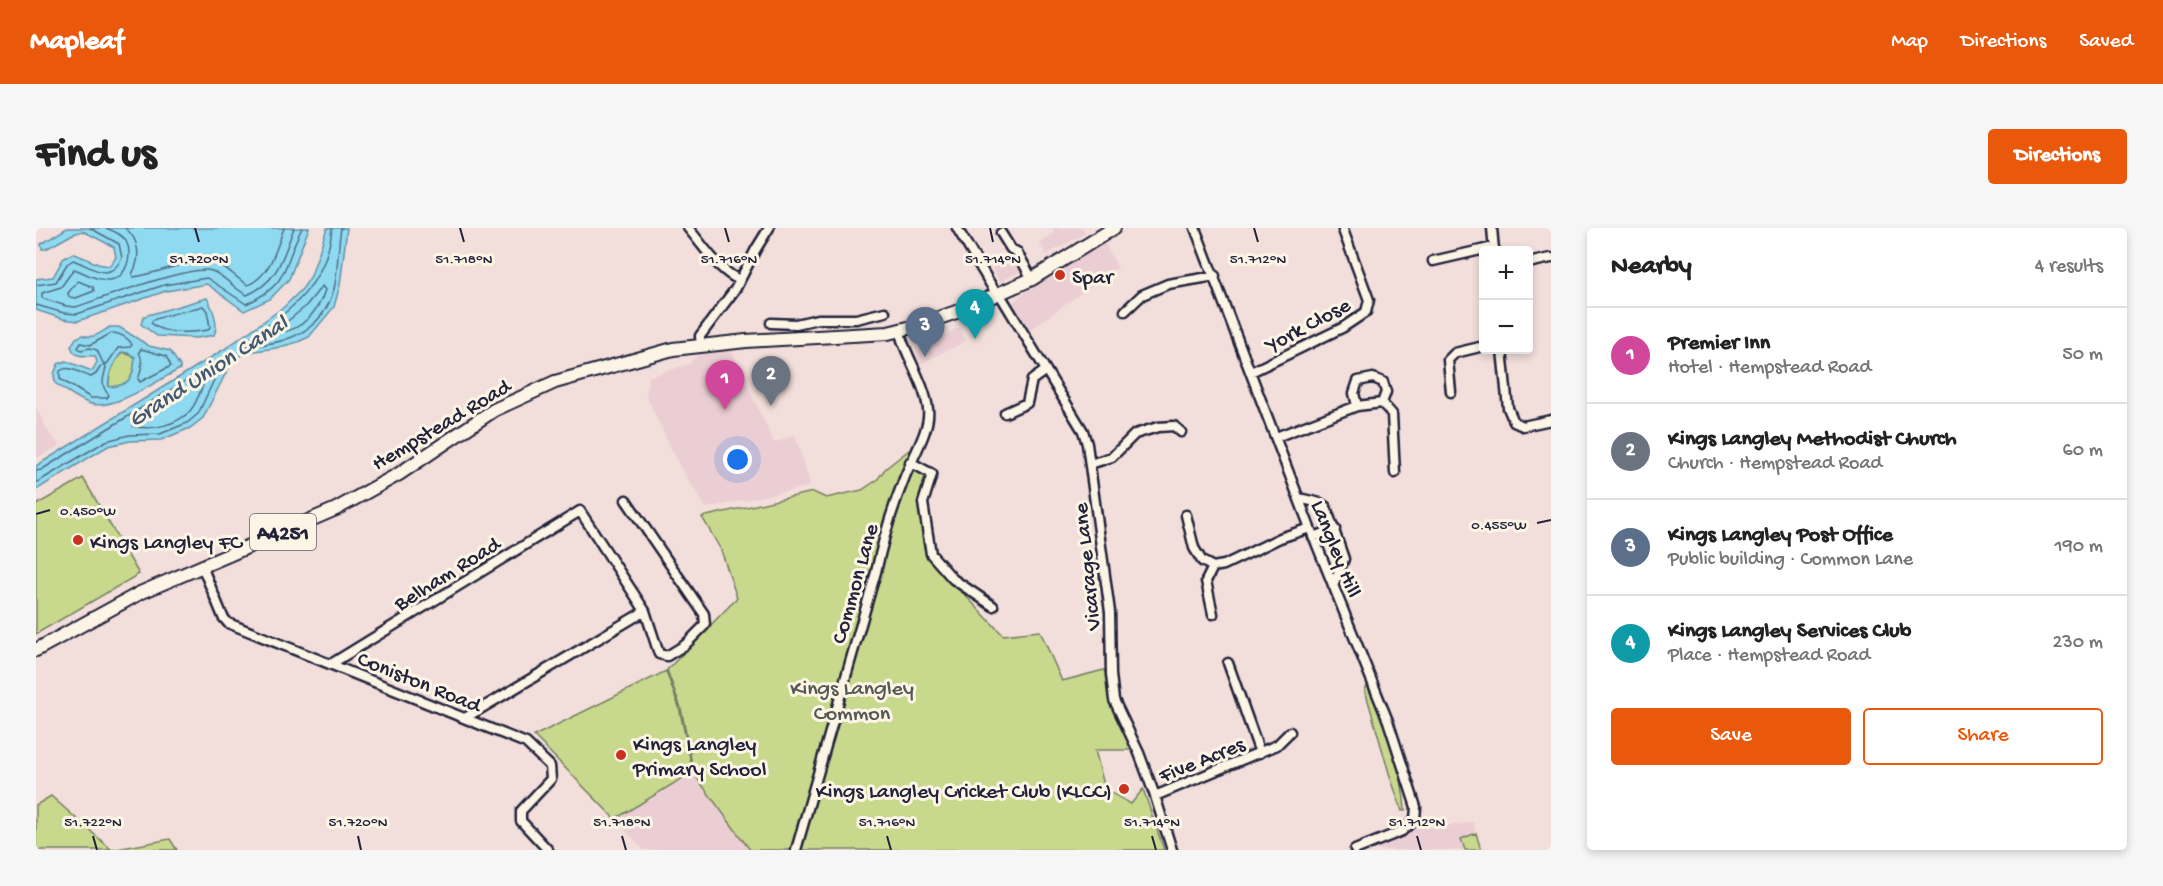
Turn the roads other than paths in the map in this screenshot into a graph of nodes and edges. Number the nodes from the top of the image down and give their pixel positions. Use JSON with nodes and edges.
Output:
{"nodes":[{"id":1,"x":688,"y":228,"type":"edge"},
{"id":2,"x":769,"y":228,"type":"edge"},
{"id":3,"x":957,"y":228,"type":"edge"},
{"id":4,"x":1113,"y":228,"type":"edge"},
{"id":5,"x":1195,"y":228,"type":"edge"},
{"id":6,"x":1492,"y":228,"type":"edge"},
{"id":7,"x":1343,"y":230,"type":"dead end"},
{"id":8,"x":1001,"y":233,"type":"dead end"},
{"id":9,"x":1494,"y":246,"type":"edge"},
{"id":10,"x":1479,"y":252,"type":"edge"},
{"id":11,"x":1551,"y":258,"type":"edge"},
{"id":12,"x":1433,"y":261,"type":"dead end"},
{"id":13,"x":1533,"y":262,"type":"edge"},
{"id":14,"x":1215,"y":276,"type":"junction"},
{"id":15,"x":1032,"y":279,"type":"junction"},
{"id":16,"x":740,"y":280,"type":"junction"},
{"id":17,"x":998,"y":294,"type":"junction"},
{"id":18,"x":1125,"y":311,"type":"dead end"},
{"id":19,"x":885,"y":312,"type":"dead end"},
{"id":20,"x":824,"y":320,"type":"junction"},
{"id":21,"x":771,"y":323,"type":"dead end"},
{"id":22,"x":900,"y":331,"type":"junction"},
{"id":23,"x":825,"y":337,"type":"junction"},
{"id":24,"x":701,"y":346,"type":"junction"},
{"id":25,"x":1479,"y":347,"type":"edge"},
{"id":26,"x":1502,"y":354,"type":"edge"},
{"id":27,"x":1046,"y":370,"type":"junction"},
{"id":28,"x":1251,"y":372,"type":"junction"},
{"id":29,"x":1451,"y":393,"type":"dead end"},
{"id":30,"x":1382,"y":403,"type":"junction"},
{"id":31,"x":1357,"y":406,"type":"junction"},
{"id":32,"x":1005,"y":413,"type":"dead end"},
{"id":33,"x":1551,"y":420,"type":"edge"},
{"id":34,"x":1181,"y":432,"type":"dead end"},
{"id":35,"x":1276,"y":437,"type":"junction"},
{"id":36,"x":910,"y":462,"type":"junction"},
{"id":37,"x":1090,"y":464,"type":"junction"},
{"id":38,"x":1395,"y":473,"type":"dead end"},
{"id":39,"x":1299,"y":498,"type":"junction"},
{"id":40,"x":626,"y":500,"type":"dead end"},
{"id":41,"x":1186,"y":515,"type":"dead end"},
{"id":42,"x":1310,"y":528,"type":"junction"},
{"id":43,"x":1335,"y":529,"type":"junction"},
{"id":44,"x":1313,"y":537,"type":"junction"},
{"id":45,"x":202,"y":566,"type":"junction"},
{"id":46,"x":1213,"y":567,"type":"junction"},
{"id":47,"x":1333,"y":586,"type":"junction"},
{"id":48,"x":993,"y":606,"type":"dead end"},
{"id":49,"x":645,"y":611,"type":"junction"},
{"id":50,"x":1213,"y":615,"type":"dead end"},
{"id":51,"x":36,"y":650,"type":"edge"},
{"id":52,"x":1228,"y":663,"type":"dead end"},
{"id":53,"x":331,"y":664,"type":"junction"},
{"id":54,"x":465,"y":718,"type":"junction"},
{"id":55,"x":1290,"y":732,"type":"dead end"},
{"id":56,"x":1260,"y":753,"type":"junction"},
{"id":57,"x":1155,"y":796,"type":"junction"},
{"id":58,"x":548,"y":850,"type":"edge"},
{"id":59,"x":796,"y":850,"type":"edge"},
{"id":60,"x":1172,"y":850,"type":"edge"},
{"id":61,"x":1355,"y":850,"type":"edge"}],
"edges":[{"from":1,"to":16,"type":"street"},
{"from":2,"to":16,"type":"street"},
{"from":3,"to":17,"type":"street","name":"Vicarage Lane"},
{"from":4,"to":15,"type":"main road","number":"A4251"},
{"from":5,"to":14,"type":"street","name":"Langley Hill"},
{"from":6,"to":9,"type":"street"},
{"from":7,"to":28,"type":"street","name":"York Close"},
{"from":8,"to":15,"type":"street"},
{"from":10,"to":12,"type":"street"},
{"from":11,"to":13,"type":"street"},
{"from":14,"to":18,"type":"street"},
{"from":14,"to":28,"type":"street","name":"Langley Hill"},
{"from":15,"to":17,"type":"main road","number":"A4251"},
{"from":16,"to":24,"type":"street"},
{"from":17,"to":22,"type":"main road","name":"Hempstead Road","number":"A4251"},
{"from":17,"to":27,"type":"street","name":"Vicarage Lane"},
{"from":19,"to":20,"type":"street"},
{"from":20,"to":21,"type":"street"},
{"from":20,"to":23,"type":"street"},
{"from":22,"to":23,"type":"main road","name":"Hempstead Road","number":"A4251"},
{"from":22,"to":36,"type":"street","name":"Common Lane"},
{"from":23,"to":24,"type":"main road","name":"Hempstead Road","number":"A4251"},
{"from":24,"to":45,"type":"main road","name":"Hempstead Road","number":"A4251"},
{"from":25,"to":29,"type":"street"},
{"from":26,"to":33,"type":"street"},
{"from":27,"to":32,"type":"street"},
{"from":27,"to":37,"type":"street","name":"Vicarage Lane"},
{"from":28,"to":35,"type":"street","name":"Langley Hill"},
{"from":30,"to":31,"type":"street"},
{"from":30,"to":31,"type":"street"},
{"from":30,"to":38,"type":"street"},
{"from":31,"to":35,"type":"street"},
{"from":34,"to":37,"type":"street"},
{"from":35,"to":39,"type":"street","name":"Langley Hill"},
{"from":36,"to":48,"type":"street"},
{"from":36,"to":59,"type":"street","name":"Common Lane"},
{"from":37,"to":57,"type":"street","name":"Vicarage Lane"},
{"from":39,"to":42,"type":"street","name":"Langley Hill"},
{"from":39,"to":43,"type":"street"},
{"from":40,"to":49,"type":"street"},
{"from":41,"to":46,"type":"street"},
{"from":42,"to":44,"type":"street","name":"Langley Hill"},
{"from":42,"to":46,"type":"street"},
{"from":43,"to":44,"type":"street"},
{"from":43,"to":47,"type":"street"},
{"from":44,"to":47,"type":"street","name":"Langley Hill"},
{"from":45,"to":51,"type":"main road","name":"Hempstead Road","number":"A4251"},
{"from":45,"to":53,"type":"street","name":"Coniston Road"},
{"from":46,"to":50,"type":"street"},
{"from":47,"to":61,"type":"street","name":"Langley Hill"},
{"from":49,"to":53,"type":"street","name":"Belham Road"},
{"from":49,"to":54,"type":"street"},
{"from":52,"to":56,"type":"street","name":"Five Acres"},
{"from":53,"to":54,"type":"street","name":"Coniston Road"},
{"from":54,"to":58,"type":"street","name":"Coniston Road"},
{"from":55,"to":56,"type":"street","name":"Five Acres"},
{"from":56,"to":57,"type":"street","name":"Five Acres"},
{"from":57,"to":60,"type":"street","name":"Vicarage Lane"}]}
